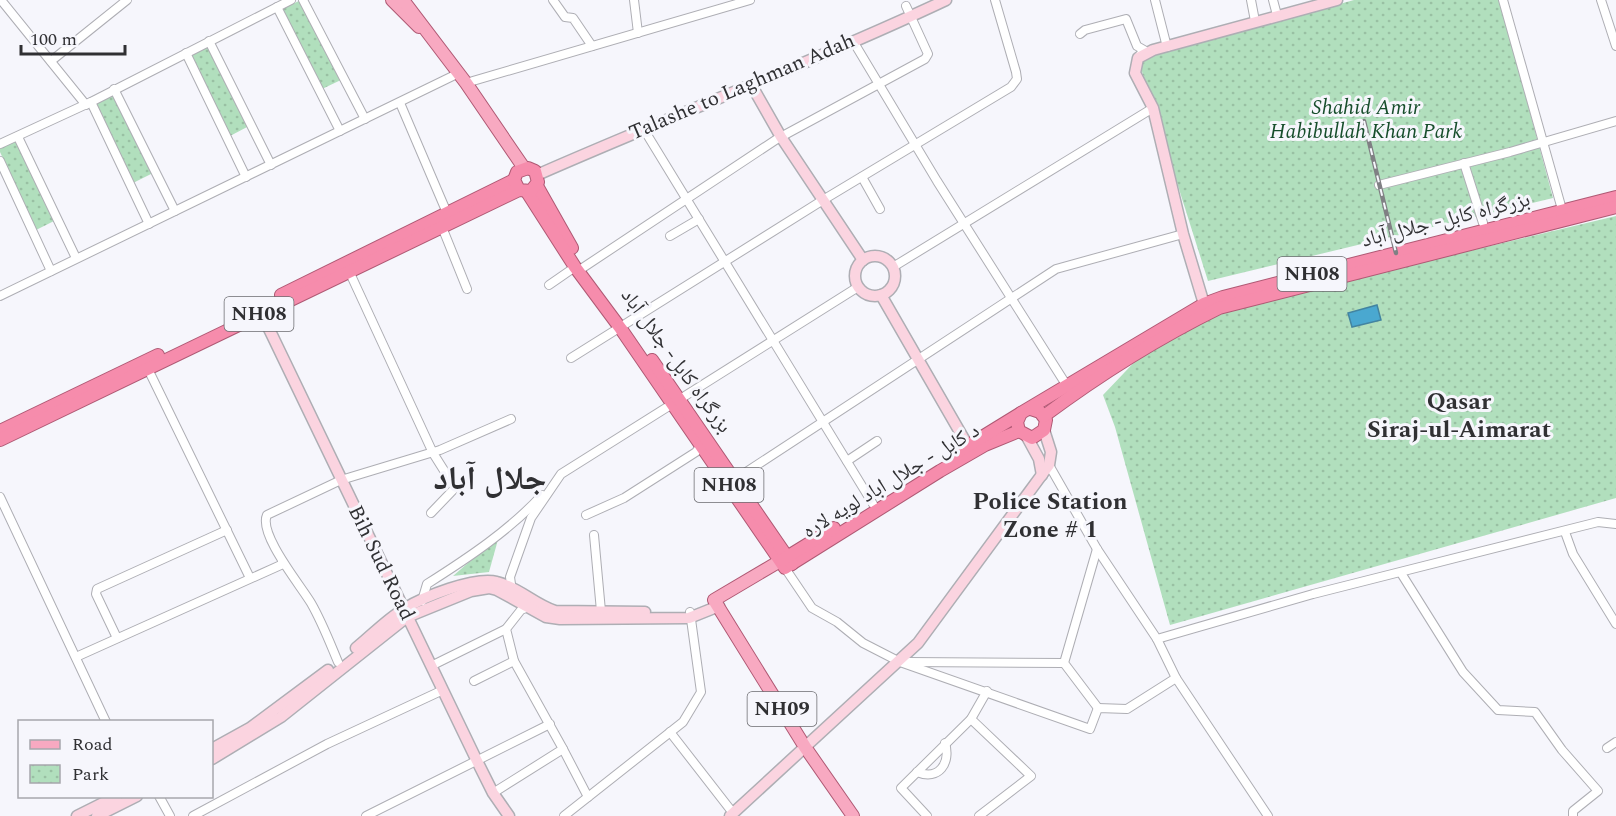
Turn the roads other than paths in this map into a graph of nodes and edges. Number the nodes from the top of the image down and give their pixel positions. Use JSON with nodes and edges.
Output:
{"nodes":[{"id":1,"x":1,"y":0,"type":"edge"},
{"id":2,"x":127,"y":0,"type":"edge"},
{"id":3,"x":291,"y":0,"type":"edge"},
{"id":4,"x":303,"y":0,"type":"edge"},
{"id":5,"x":392,"y":0,"type":"edge"},
{"id":6,"x":403,"y":0,"type":"edge"},
{"id":7,"x":553,"y":0,"type":"edge"},
{"id":8,"x":634,"y":0,"type":"edge"},
{"id":9,"x":750,"y":0,"type":"edge"},
{"id":10,"x":946,"y":0,"type":"edge"},
{"id":11,"x":995,"y":0,"type":"edge"},
{"id":12,"x":1155,"y":0,"type":"edge"},
{"id":13,"x":1251,"y":0,"type":"edge"},
{"id":14,"x":1273,"y":0,"type":"edge"},
{"id":15,"x":1337,"y":0,"type":"edge"},
{"id":16,"x":1503,"y":0,"type":"edge"},
{"id":17,"x":1601,"y":0,"type":"edge"},
{"id":18,"x":906,"y":6,"type":"dead end"},
{"id":19,"x":277,"y":8,"type":"junction"},
{"id":20,"x":1277,"y":15,"type":"junction"},
{"id":21,"x":912,"y":16,"type":"junction"},
{"id":22,"x":1256,"y":21,"type":"junction"},
{"id":23,"x":638,"y":33,"type":"junction"},
{"id":24,"x":1080,"y":34,"type":"dead end"},
{"id":25,"x":430,"y":35,"type":"junction"},
{"id":26,"x":209,"y":41,"type":"junction"},
{"id":27,"x":853,"y":41,"type":"junction"},
{"id":28,"x":592,"y":46,"type":"junction"},
{"id":29,"x":1616,"y":46,"type":"edge"},
{"id":30,"x":1167,"y":47,"type":"junction"},
{"id":31,"x":186,"y":53,"type":"junction"},
{"id":32,"x":1138,"y":58,"type":"junction"},
{"id":33,"x":51,"y":61,"type":"junction"},
{"id":34,"x":463,"y":78,"type":"junction"},
{"id":35,"x":879,"y":83,"type":"junction"},
{"id":36,"x":752,"y":86,"type":"junction"},
{"id":37,"x":114,"y":89,"type":"junction"},
{"id":38,"x":400,"y":103,"type":"junction"},
{"id":39,"x":88,"y":104,"type":"junction"},
{"id":40,"x":1153,"y":108,"type":"junction"},
{"id":41,"x":365,"y":119,"type":"junction"},
{"id":42,"x":1616,"y":122,"type":"edge"},
{"id":43,"x":643,"y":128,"type":"junction"},
{"id":44,"x":340,"y":131,"type":"junction"},
{"id":45,"x":18,"y":137,"type":"junction"},
{"id":46,"x":781,"y":137,"type":"junction"},
{"id":47,"x":1544,"y":143,"type":"junction"},
{"id":48,"x":0,"y":144,"type":"edge"},
{"id":49,"x":915,"y":145,"type":"junction"},
{"id":50,"x":0,"y":161,"type":"edge"},
{"id":51,"x":1464,"y":163,"type":"junction"},
{"id":52,"x":271,"y":165,"type":"junction"},
{"id":53,"x":524,"y":168,"type":"joint"},
{"id":54,"x":246,"y":177,"type":"junction"},
{"id":55,"x":862,"y":177,"type":"junction"},
{"id":56,"x":527,"y":184,"type":"junction"},
{"id":57,"x":1379,"y":185,"type":"dead end"},
{"id":58,"x":1616,"y":196,"type":"edge"},
{"id":59,"x":685,"y":197,"type":"junction"},
{"id":60,"x":823,"y":200,"type":"junction"},
{"id":61,"x":1616,"y":207,"type":"edge"},
{"id":62,"x":880,"y":209,"type":"dead end"},
{"id":63,"x":175,"y":211,"type":"junction"},
{"id":64,"x":447,"y":213,"type":"junction"},
{"id":65,"x":1564,"y":215,"type":"junction"},
{"id":66,"x":699,"y":219,"type":"junction"},
{"id":67,"x":964,"y":223,"type":"junction"},
{"id":68,"x":1483,"y":223,"type":"dead end"},
{"id":69,"x":149,"y":224,"type":"junction"},
{"id":70,"x":442,"y":227,"type":"junction"},
{"id":71,"x":1183,"y":234,"type":"junction"},
{"id":72,"x":670,"y":236,"type":"dead end"},
{"id":73,"x":76,"y":258,"type":"junction"},
{"id":74,"x":863,"y":260,"type":"junction"},
{"id":75,"x":725,"y":262,"type":"junction"},
{"id":76,"x":893,"y":267,"type":"junction"},
{"id":77,"x":578,"y":269,"type":"junction"},
{"id":78,"x":51,"y":271,"type":"junction"},
{"id":79,"x":350,"y":271,"type":"junction"},
{"id":80,"x":549,"y":285,"type":"dead end"},
{"id":81,"x":858,"y":287,"type":"junction"},
{"id":82,"x":467,"y":289,"type":"dead end"},
{"id":83,"x":0,"y":296,"type":"edge"},
{"id":84,"x":881,"y":296,"type":"junction"},
{"id":85,"x":1012,"y":300,"type":"junction"},
{"id":86,"x":1204,"y":304,"type":"junction"},
{"id":87,"x":260,"y":309,"type":"junction"},
{"id":88,"x":624,"y":327,"type":"junction"},
{"id":89,"x":772,"y":339,"type":"junction"},
{"id":90,"x":571,"y":358,"type":"dead end"},
{"id":91,"x":918,"y":359,"type":"junction"},
{"id":92,"x":146,"y":365,"type":"junction"},
{"id":93,"x":1067,"y":386,"type":"junction"},
{"id":94,"x":677,"y":400,"type":"junction"},
{"id":95,"x":1026,"y":411,"type":"junction"},
{"id":96,"x":1044,"y":416,"type":"junction"},
{"id":97,"x":511,"y":419,"type":"dead end"},
{"id":98,"x":822,"y":421,"type":"junction"},
{"id":99,"x":1044,"y":430,"type":"junction"},
{"id":100,"x":0,"y":431,"type":"edge"},
{"id":101,"x":1023,"y":434,"type":"junction"},
{"id":102,"x":0,"y":440,"type":"edge"},
{"id":103,"x":877,"y":441,"type":"dead end"},
{"id":104,"x":701,"y":445,"type":"junction"},
{"id":105,"x":968,"y":446,"type":"junction"},
{"id":106,"x":433,"y":453,"type":"junction"},
{"id":107,"x":847,"y":461,"type":"junction"},
{"id":108,"x":1049,"y":465,"type":"junction"},
{"id":109,"x":561,"y":474,"type":"junction"},
{"id":110,"x":1042,"y":475,"type":"junction"},
{"id":111,"x":341,"y":480,"type":"junction"},
{"id":112,"x":732,"y":481,"type":"junction"},
{"id":113,"x":0,"y":497,"type":"edge"},
{"id":114,"x":873,"y":504,"type":"junction"},
{"id":115,"x":431,"y":513,"type":"dead end"},
{"id":116,"x":586,"y":515,"type":"dead end"},
{"id":117,"x":1616,"y":524,"type":"edge"},
{"id":118,"x":227,"y":530,"type":"junction"},
{"id":119,"x":1565,"y":532,"type":"junction"},
{"id":120,"x":594,"y":535,"type":"dead end"},
{"id":121,"x":1097,"y":549,"type":"junction"},
{"id":122,"x":282,"y":561,"type":"junction"},
{"id":123,"x":786,"y":563,"type":"junction"},
{"id":124,"x":1401,"y":573,"type":"junction"},
{"id":125,"x":250,"y":578,"type":"junction"},
{"id":126,"x":511,"y":592,"type":"junction"},
{"id":127,"x":422,"y":601,"type":"junction"},
{"id":128,"x":716,"y":603,"type":"junction"},
{"id":129,"x":528,"y":608,"type":"junction"},
{"id":130,"x":601,"y":611,"type":"junction"},
{"id":131,"x":405,"y":613,"type":"junction"},
{"id":132,"x":689,"y":615,"type":"junction"},
{"id":133,"x":1616,"y":624,"type":"edge"},
{"id":134,"x":506,"y":629,"type":"junction"},
{"id":135,"x":117,"y":638,"type":"junction"},
{"id":136,"x":1157,"y":639,"type":"junction"},
{"id":137,"x":76,"y":657,"type":"junction"},
{"id":138,"x":514,"y":661,"type":"junction"},
{"id":139,"x":338,"y":662,"type":"junction"},
{"id":140,"x":900,"y":662,"type":"junction"},
{"id":141,"x":1064,"y":663,"type":"junction"},
{"id":142,"x":430,"y":666,"type":"junction"},
{"id":143,"x":1176,"y":678,"type":"junction"},
{"id":144,"x":474,"y":681,"type":"dead end"},
{"id":145,"x":442,"y":690,"type":"junction"},
{"id":146,"x":987,"y":691,"type":"junction"},
{"id":147,"x":1098,"y":708,"type":"junction"},
{"id":148,"x":971,"y":719,"type":"junction"},
{"id":149,"x":105,"y":720,"type":"edge"},
{"id":150,"x":550,"y":724,"type":"junction"},
{"id":151,"x":670,"y":732,"type":"junction"},
{"id":152,"x":1616,"y":742,"type":"edge"},
{"id":153,"x":945,"y":743,"type":"junction"},
{"id":154,"x":805,"y":747,"type":"junction"},
{"id":155,"x":213,"y":748,"type":"edge"},
{"id":156,"x":1607,"y":748,"type":"dead end"},
{"id":157,"x":563,"y":749,"type":"junction"},
{"id":158,"x":213,"y":758,"type":"edge"},
{"id":159,"x":477,"y":761,"type":"junction"},
{"id":160,"x":917,"y":772,"type":"junction"},
{"id":161,"x":493,"y":793,"type":"junction"},
{"id":162,"x":588,"y":797,"type":"junction"},
{"id":163,"x":113,"y":798,"type":"edge"},
{"id":164,"x":133,"y":798,"type":"edge"},
{"id":165,"x":160,"y":798,"type":"edge"},
{"id":166,"x":732,"y":814,"type":"edge"},
{"id":167,"x":77,"y":816,"type":"edge"},
{"id":168,"x":97,"y":816,"type":"edge"},
{"id":169,"x":170,"y":816,"type":"edge"},
{"id":170,"x":193,"y":816,"type":"edge"},
{"id":171,"x":366,"y":816,"type":"edge"},
{"id":172,"x":509,"y":816,"type":"edge"},
{"id":173,"x":564,"y":816,"type":"edge"},
{"id":174,"x":853,"y":816,"type":"edge"},
{"id":175,"x":927,"y":816,"type":"edge"},
{"id":176,"x":980,"y":816,"type":"edge"},
{"id":177,"x":1268,"y":816,"type":"edge"},
{"id":178,"x":1573,"y":816,"type":"edge"}],
"edges":[{"from":1,"to":33,"type":"street"},
{"from":2,"to":33,"type":"street"},
{"from":3,"to":19,"type":"street"},
{"from":4,"to":41,"type":"street"},
{"from":5,"to":25,"type":"main road"},
{"from":6,"to":25,"type":"main road"},
{"from":7,"to":28,"type":"street"},
{"from":8,"to":23,"type":"street"},
{"from":9,"to":23,"type":"street"},
{"from":10,"to":21,"type":"main road","name":"Talashe to Laghman Adah"},
{"from":11,"to":49,"type":"street"},
{"from":12,"to":30,"type":"street"},
{"from":13,"to":22,"type":"street"},
{"from":14,"to":20,"type":"street"},
{"from":15,"to":20,"type":"main road"},
{"from":16,"to":47,"type":"street"},
{"from":17,"to":29,"type":"street"},
{"from":18,"to":21,"type":"street"},
{"from":19,"to":26,"type":"street"},
{"from":19,"to":44,"type":"street"},
{"from":20,"to":22,"type":"main road"},
{"from":21,"to":27,"type":"main road","name":"Talashe to Laghman Adah"},
{"from":21,"to":35,"type":"street"},
{"from":22,"to":30,"type":"main road"},
{"from":23,"to":28,"type":"street"},
{"from":24,"to":32,"type":"street"},
{"from":25,"to":34,"type":"main road"},
{"from":26,"to":31,"type":"street"},
{"from":26,"to":52,"type":"street"},
{"from":27,"to":35,"type":"street"},
{"from":27,"to":36,"type":"main road","name":"Talashe to Laghman Adah"},
{"from":28,"to":34,"type":"street"},
{"from":30,"to":32,"type":"main road"},
{"from":31,"to":37,"type":"street"},
{"from":31,"to":54,"type":"street"},
{"from":32,"to":40,"type":"main road"},
{"from":33,"to":39,"type":"street"},
{"from":34,"to":38,"type":"street"},
{"from":34,"to":53,"type":"main road"},
{"from":35,"to":46,"type":"street"},
{"from":35,"to":49,"type":"street"},
{"from":36,"to":43,"type":"main road","name":"Talashe to Laghman Adah"},
{"from":36,"to":46,"type":"main road"},
{"from":37,"to":39,"type":"street"},
{"from":37,"to":63,"type":"street"},
{"from":38,"to":41,"type":"street"},
{"from":38,"to":64,"type":"street"},
{"from":39,"to":45,"type":"street"},
{"from":39,"to":69,"type":"street"},
{"from":40,"to":67,"type":"street"},
{"from":40,"to":71,"type":"main road"},
{"from":41,"to":44,"type":"street"},
{"from":42,"to":47,"type":"street"},
{"from":43,"to":56,"type":"main road","name":"Talashe to Laghman Adah"},
{"from":43,"to":59,"type":"street"},
{"from":44,"to":52,"type":"street"},
{"from":45,"to":48,"type":"street"},
{"from":45,"to":73,"type":"street"},
{"from":46,"to":59,"type":"street"},
{"from":46,"to":60,"type":"main road"},
{"from":47,"to":51,"type":"street"},
{"from":47,"to":65,"type":"street"},
{"from":49,"to":55,"type":"street"},
{"from":49,"to":67,"type":"street"},
{"from":50,"to":78,"type":"street"},
{"from":51,"to":57,"type":"street"},
{"from":51,"to":68,"type":"street"},
{"from":52,"to":54,"type":"street"},
{"from":53,"to":56,"type":"highway","number":"NH08"},
{"from":54,"to":63,"type":"street"},
{"from":55,"to":60,"type":"street"},
{"from":55,"to":62,"type":"street"},
{"from":56,"to":64,"type":"highway","number":"NH08"},
{"from":56,"to":70,"type":"highway","number":"NH08"},
{"from":56,"to":77,"type":"highway","name":"بزرگراه کابل- جلال آباد","number":"NH08"},
{"from":58,"to":65,"type":"highway","name":"بزرگراه کابل- جلال آباد","number":"NH08"},
{"from":59,"to":66,"type":"street"},
{"from":59,"to":77,"type":"street"},
{"from":60,"to":74,"type":"main road"},
{"from":60,"to":75,"type":"street"},
{"from":61,"to":65,"type":"highway","name":"بزرگراه کابل- جلال آباد","number":"NH08"},
{"from":63,"to":69,"type":"street"},
{"from":64,"to":87,"type":"highway","number":"NH08"},
{"from":65,"to":86,"type":"highway","name":"بزرگراه کابل- جلال آباد","number":"NH08"},
{"from":65,"to":96,"type":"highway","name":"بزرگراه کابل- جلال آباد","number":"NH08"},
{"from":66,"to":72,"type":"street"},
{"from":66,"to":75,"type":"street"},
{"from":67,"to":76,"type":"street"},
{"from":67,"to":85,"type":"street"},
{"from":69,"to":73,"type":"street"},
{"from":70,"to":79,"type":"highway","number":"NH08"},
{"from":70,"to":82,"type":"street"},
{"from":71,"to":85,"type":"street"},
{"from":71,"to":86,"type":"main road"},
{"from":73,"to":78,"type":"street"},
{"from":74,"to":76,"type":"main road"},
{"from":74,"to":81,"type":"main road"},
{"from":75,"to":88,"type":"street"},
{"from":75,"to":89,"type":"street"},
{"from":76,"to":84,"type":"main road"},
{"from":77,"to":80,"type":"street"},
{"from":77,"to":88,"type":"highway","name":"بزرگراه کابل- جلال آباد","number":"NH08"},
{"from":78,"to":83,"type":"street"},
{"from":79,"to":87,"type":"highway","number":"NH08"},
{"from":79,"to":106,"type":"street"},
{"from":81,"to":84,"type":"main road"},
{"from":81,"to":89,"type":"street"},
{"from":84,"to":91,"type":"main road"},
{"from":85,"to":91,"type":"street"},
{"from":85,"to":93,"type":"street"},
{"from":86,"to":93,"type":"highway","name":"بزرگراه کابل- جلال آباد","number":"NH08"},
{"from":87,"to":92,"type":"highway","number":"NH08"},
{"from":87,"to":111,"type":"main road","name":"Bih Sud Road"},
{"from":88,"to":90,"type":"street"},
{"from":88,"to":94,"type":"highway","name":"بزرگراه کابل- جلال آباد","number":"NH08"},
{"from":89,"to":94,"type":"street"},
{"from":89,"to":98,"type":"street"},
{"from":91,"to":98,"type":"street"},
{"from":91,"to":105,"type":"main road"},
{"from":92,"to":100,"type":"highway","number":"NH08"},
{"from":92,"to":102,"type":"highway","number":"NH08"},
{"from":92,"to":118,"type":"street"},
{"from":93,"to":95,"type":"highway","name":"بزرگراه کابل- جلال آباد","number":"NH08"},
{"from":94,"to":104,"type":"highway","name":"بزرگراه کابل- جلال آباد","number":"NH08"},
{"from":94,"to":109,"type":"street"},
{"from":94,"to":112,"type":"highway","name":"بزرگراه کابل- جلال آباد","number":"NH08"},
{"from":95,"to":96,"type":"highway"},
{"from":95,"to":101,"type":"highway"},
{"from":95,"to":105,"type":"highway","name":"بزرگراه کابل- جلال آباد","number":"NH08"},
{"from":96,"to":99,"type":"highway"},
{"from":97,"to":106,"type":"street"},
{"from":98,"to":107,"type":"street"},
{"from":98,"to":112,"type":"street"},
{"from":99,"to":101,"type":"highway"},
{"from":99,"to":108,"type":"main road"},
{"from":101,"to":110,"type":"main road"},
{"from":101,"to":123,"type":"highway","name":"د کابل - جلال اباد لویه لاره"},
{"from":103,"to":107,"type":"street"},
{"from":104,"to":112,"type":"highway","name":"بزرگراه کابل- جلال آباد","number":"NH08"},
{"from":104,"to":116,"type":"street"},
{"from":105,"to":114,"type":"highway","name":"بزرگراه کابل- جلال آباد","number":"NH08"},
{"from":106,"to":111,"type":"street"},
{"from":106,"to":115,"type":"street"},
{"from":107,"to":114,"type":"street"},
{"from":108,"to":110,"type":"main road"},
{"from":108,"to":121,"type":"street"},
{"from":109,"to":126,"type":"street"},
{"from":109,"to":127,"type":"street"},
{"from":110,"to":140,"type":"main road"},
{"from":111,"to":122,"type":"street"},
{"from":111,"to":131,"type":"main road","name":"Bih Sud Road"},
{"from":112,"to":123,"type":"highway","name":"بزرگراه کابل- جلال آباد","number":"NH08"},
{"from":113,"to":137,"type":"street"},
{"from":114,"to":123,"type":"highway","name":"بزرگراه کابل- جلال آباد","number":"NH08"},
{"from":117,"to":119,"type":"street"},
{"from":118,"to":125,"type":"street"},
{"from":118,"to":135,"type":"street"},
{"from":119,"to":124,"type":"street"},
{"from":119,"to":133,"type":"street"},
{"from":120,"to":130,"type":"street"},
{"from":121,"to":136,"type":"street"},
{"from":121,"to":141,"type":"street"},
{"from":122,"to":125,"type":"street"},
{"from":122,"to":139,"type":"street"},
{"from":123,"to":128,"type":"main road"},
{"from":123,"to":140,"type":"street"},
{"from":124,"to":136,"type":"street"},
{"from":124,"to":178,"type":"street"},
{"from":125,"to":135,"type":"street"},
{"from":126,"to":127,"type":"main road"},
{"from":126,"to":129,"type":"main road"},
{"from":126,"to":130,"type":"main road"},
{"from":126,"to":131,"type":"main road"},
{"from":127,"to":131,"type":"main road"},
{"from":128,"to":132,"type":"main road"},
{"from":128,"to":154,"type":"main road","number":"NH09"},
{"from":129,"to":132,"type":"main road"},
{"from":129,"to":134,"type":"street"},
{"from":130,"to":132,"type":"main road"},
{"from":131,"to":139,"type":"main road"},
{"from":131,"to":142,"type":"main road","name":"Bih Sud Road"},
{"from":131,"to":158,"type":"main road"},
{"from":132,"to":151,"type":"street"},
{"from":134,"to":138,"type":"street"},
{"from":134,"to":142,"type":"street"},
{"from":135,"to":137,"type":"street"},
{"from":136,"to":143,"type":"street"},
{"from":137,"to":149,"type":"street"},
{"from":138,"to":144,"type":"street"},
{"from":138,"to":150,"type":"street"},
{"from":139,"to":155,"type":"main road"},
{"from":140,"to":141,"type":"street"},
{"from":140,"to":146,"type":"street"},
{"from":140,"to":154,"type":"main road"},
{"from":141,"to":147,"type":"street"},
{"from":142,"to":145,"type":"main road","name":"Bih Sud Road"},
{"from":143,"to":147,"type":"street"},
{"from":143,"to":177,"type":"street"},
{"from":145,"to":159,"type":"main road","name":"Bih Sud Road"},
{"from":145,"to":170,"type":"street"},
{"from":146,"to":147,"type":"street"},
{"from":146,"to":148,"type":"street"},
{"from":148,"to":153,"type":"street"},
{"from":148,"to":176,"type":"street"},
{"from":150,"to":157,"type":"street"},
{"from":150,"to":159,"type":"street"},
{"from":151,"to":162,"type":"street"},
{"from":151,"to":166,"type":"street"},
{"from":152,"to":156,"type":"street"},
{"from":153,"to":160,"type":"street"},
{"from":153,"to":160,"type":"street"},
{"from":154,"to":166,"type":"main road"},
{"from":154,"to":174,"type":"main road","number":"NH09"},
{"from":157,"to":161,"type":"street"},
{"from":157,"to":162,"type":"street"},
{"from":159,"to":161,"type":"main road","name":"Bih Sud Road"},
{"from":159,"to":171,"type":"street"},
{"from":160,"to":175,"type":"street"},
{"from":161,"to":172,"type":"main road","name":"Bih Sud Road"},
{"from":162,"to":173,"type":"street"},
{"from":163,"to":167,"type":"main road"},
{"from":164,"to":168,"type":"main road"},
{"from":165,"to":169,"type":"street"}]}
